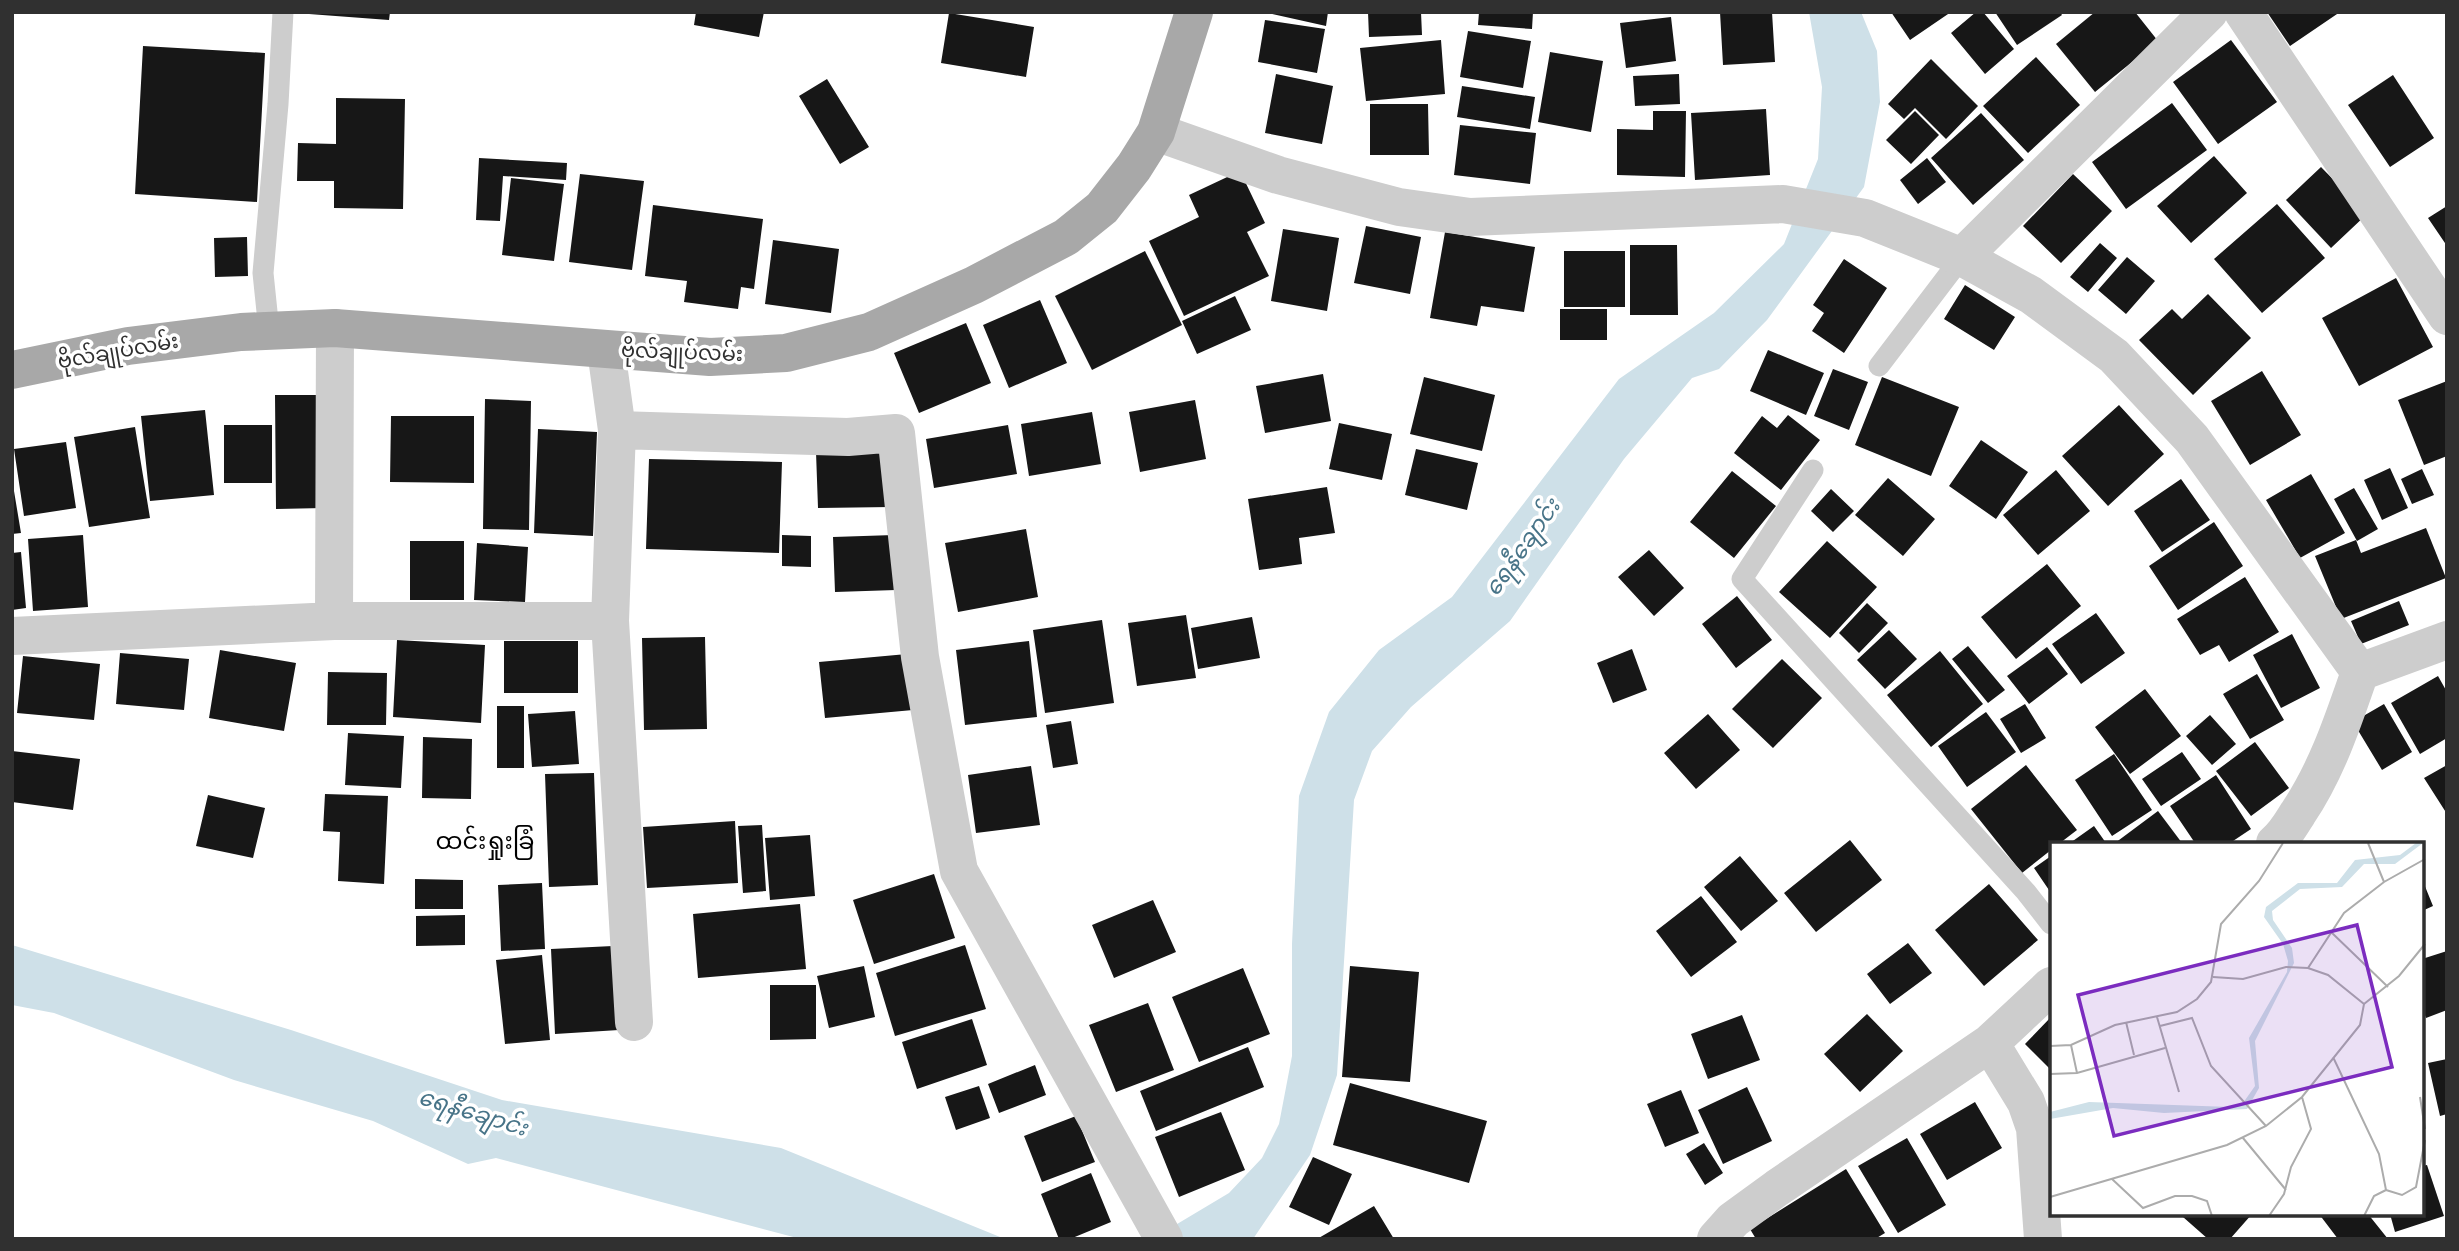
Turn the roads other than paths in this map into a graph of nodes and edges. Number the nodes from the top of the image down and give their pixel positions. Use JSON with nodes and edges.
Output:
{"nodes":[{"id":1,"x":283,"y":12,"type":"edge"},
{"id":2,"x":1194,"y":12,"type":"edge"},
{"id":3,"x":2209,"y":12,"type":"edge"},
{"id":4,"x":2243,"y":12,"type":"edge"},
{"id":5,"x":1156,"y":132,"type":"junction"},
{"id":6,"x":1962,"y":257,"type":"junction"},
{"id":7,"x":2447,"y":316,"type":"edge"},
{"id":8,"x":335,"y":328,"type":"junction"},
{"id":9,"x":269,"y":331,"type":"junction"},
{"id":10,"x":606,"y":350,"type":"junction"},
{"id":11,"x":1879,"y":366,"type":"dead end"},
{"id":12,"x":12,"y":370,"type":"edge"},
{"id":13,"x":617,"y":430,"type":"junction"},
{"id":14,"x":1813,"y":470,"type":"dead end"},
{"id":15,"x":334,"y":621,"type":"junction"},
{"id":16,"x":610,"y":621,"type":"junction"},
{"id":17,"x":12,"y":636,"type":"edge"},
{"id":18,"x":2447,"y":640,"type":"edge"},
{"id":19,"x":2360,"y":672,"type":"junction"},
{"id":20,"x":2276,"y":842,"type":"edge"},
{"id":21,"x":2050,"y":923,"type":"edge"},
{"id":22,"x":2050,"y":987,"type":"edge"},
{"id":23,"x":634,"y":1022,"type":"dead end"},
{"id":24,"x":1990,"y":1043,"type":"junction"},
{"id":25,"x":1158,"y":1226,"type":"edge"},
{"id":26,"x":1716,"y":1239,"type":"edge"},
{"id":27,"x":2043,"y":1239,"type":"edge"}],
"edges":[{"from":1,"to":9,"type":"lane"},
{"from":2,"to":5,"type":"main road","name":"ဗိုလ်‌ချုပ်‌လမ်း"},
{"from":3,"to":6,"type":"street"},
{"from":4,"to":7,"type":"street"},
{"from":5,"to":6,"type":"street"},
{"from":5,"to":10,"type":"main road","name":"ဗိုလ်‌ချုပ်‌လမ်း"},
{"from":6,"to":11,"type":"lane"},
{"from":6,"to":19,"type":"street"},
{"from":8,"to":9,"type":"main road","name":"ဗိုလ်‌ချုပ်‌လမ်း"},
{"from":8,"to":10,"type":"main road","name":"ဗိုလ်‌ချုပ်‌လမ်း"},
{"from":8,"to":15,"type":"street"},
{"from":9,"to":12,"type":"main road","name":"ဗိုလ်‌ချုပ်‌လမ်း"},
{"from":10,"to":13,"type":"street"},
{"from":13,"to":16,"type":"street"},
{"from":13,"to":25,"type":"street"},
{"from":14,"to":21,"type":"lane"},
{"from":15,"to":16,"type":"street"},
{"from":15,"to":17,"type":"street"},
{"from":16,"to":23,"type":"street"},
{"from":18,"to":19,"type":"street"},
{"from":19,"to":20,"type":"street"},
{"from":22,"to":24,"type":"street"},
{"from":24,"to":26,"type":"street"},
{"from":24,"to":27,"type":"street"}]}
